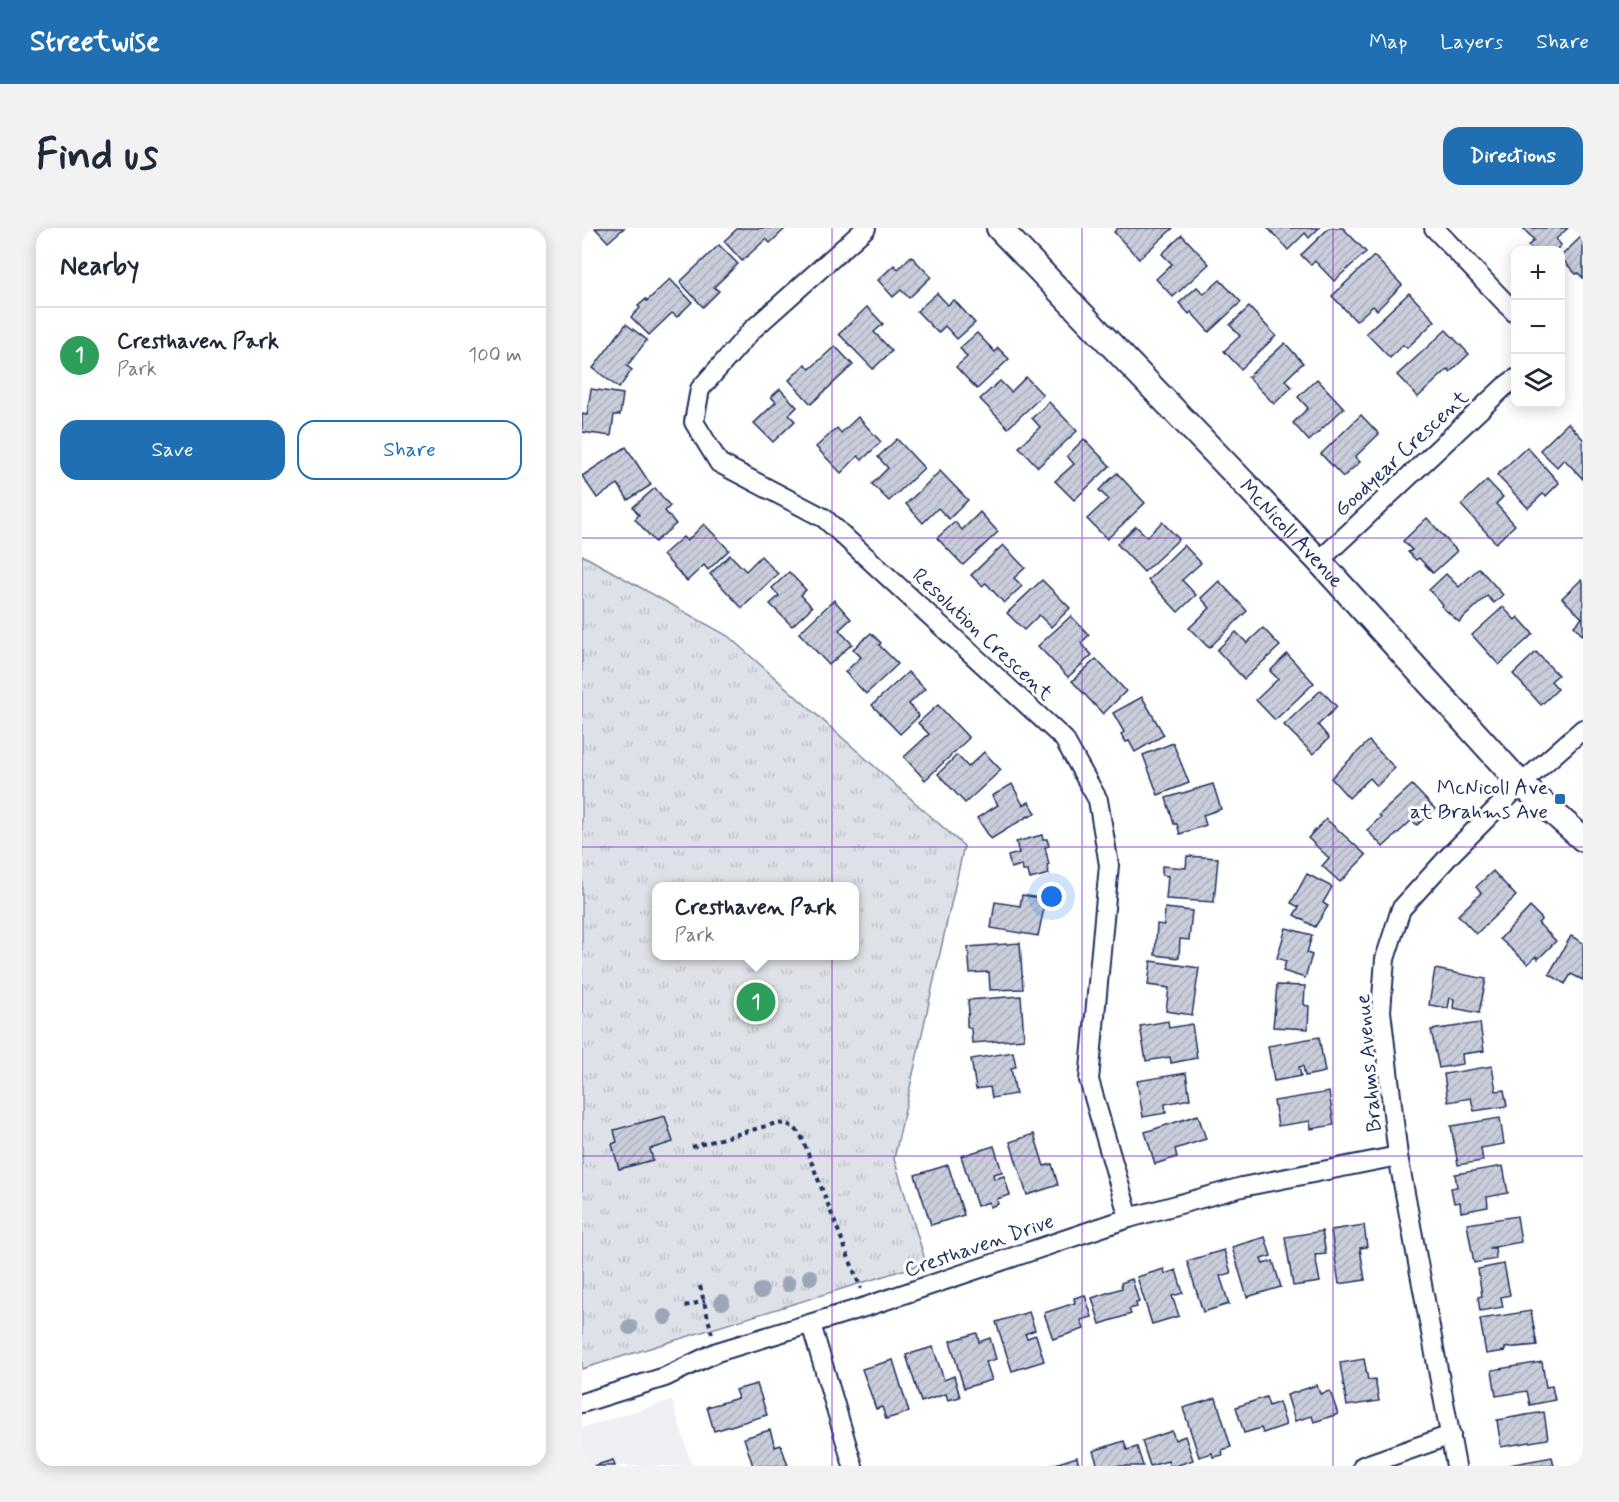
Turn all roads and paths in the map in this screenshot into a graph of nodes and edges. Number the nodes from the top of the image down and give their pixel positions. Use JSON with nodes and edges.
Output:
{"nodes":[{"id":1,"x":866,"y":228,"type":"edge"},
{"id":2,"x":999,"y":228,"type":"edge"},
{"id":3,"x":1434,"y":228,"type":"edge"},
{"id":4,"x":1511,"y":309,"type":"edge"},
{"id":5,"x":1511,"y":382,"type":"edge"},
{"id":6,"x":1319,"y":561,"type":"junction"},
{"id":7,"x":1583,"y":729,"type":"edge"},
{"id":8,"x":1521,"y":784,"type":"junction"},
{"id":9,"x":1583,"y":839,"type":"edge"},
{"id":10,"x":692,"y":1147,"type":"dead end"},
{"id":11,"x":1398,"y":1156,"type":"junction"},
{"id":12,"x":1130,"y":1218,"type":"junction"},
{"id":13,"x":700,"y":1286,"type":"dead end"},
{"id":14,"x":705,"y":1301,"type":"junction"},
{"id":15,"x":685,"y":1306,"type":"dead end"},
{"id":16,"x":868,"y":1306,"type":"junction"},
{"id":17,"x":811,"y":1324,"type":"junction"},
{"id":18,"x":717,"y":1352,"type":"junction"},
{"id":19,"x":582,"y":1403,"type":"edge"},
{"id":20,"x":1451,"y":1436,"type":"junction"},
{"id":21,"x":853,"y":1466,"type":"edge"},
{"id":22,"x":1363,"y":1466,"type":"edge"},
{"id":23,"x":1456,"y":1466,"type":"edge"}],
"edges":[{"from":1,"to":12,"type":"street","name":"Resolution Crescent"},
{"from":2,"to":6,"type":"street","name":"McNicoll Avenue"},
{"from":3,"to":4,"type":"street"},
{"from":5,"to":6,"type":"street","name":"Goodyear Crescent"},
{"from":6,"to":8,"type":"street","name":"McNicoll Avenue"},
{"from":7,"to":8,"type":"street","name":"Brahms Avenue"},
{"from":8,"to":9,"type":"street","name":"McNicoll Avenue"},
{"from":8,"to":11,"type":"street","name":"Brahms Avenue"},
{"from":10,"to":16,"type":"path"},
{"from":11,"to":12,"type":"street","name":"Cresthaven Drive"},
{"from":11,"to":20,"type":"street","name":"Brahms Avenue"},
{"from":12,"to":16,"type":"street","name":"Cresthaven Drive"},
{"from":13,"to":14,"type":"path"},
{"from":14,"to":15,"type":"path"},
{"from":14,"to":18,"type":"path"},
{"from":16,"to":17,"type":"street","name":"Cresthaven Drive"},
{"from":17,"to":18,"type":"street","name":"Cresthaven Drive"},
{"from":17,"to":21,"type":"street"},
{"from":18,"to":19,"type":"street","name":"Cresthaven Drive"},
{"from":20,"to":22,"type":"street"},
{"from":20,"to":23,"type":"street","name":"Brahms Avenue"}]}
